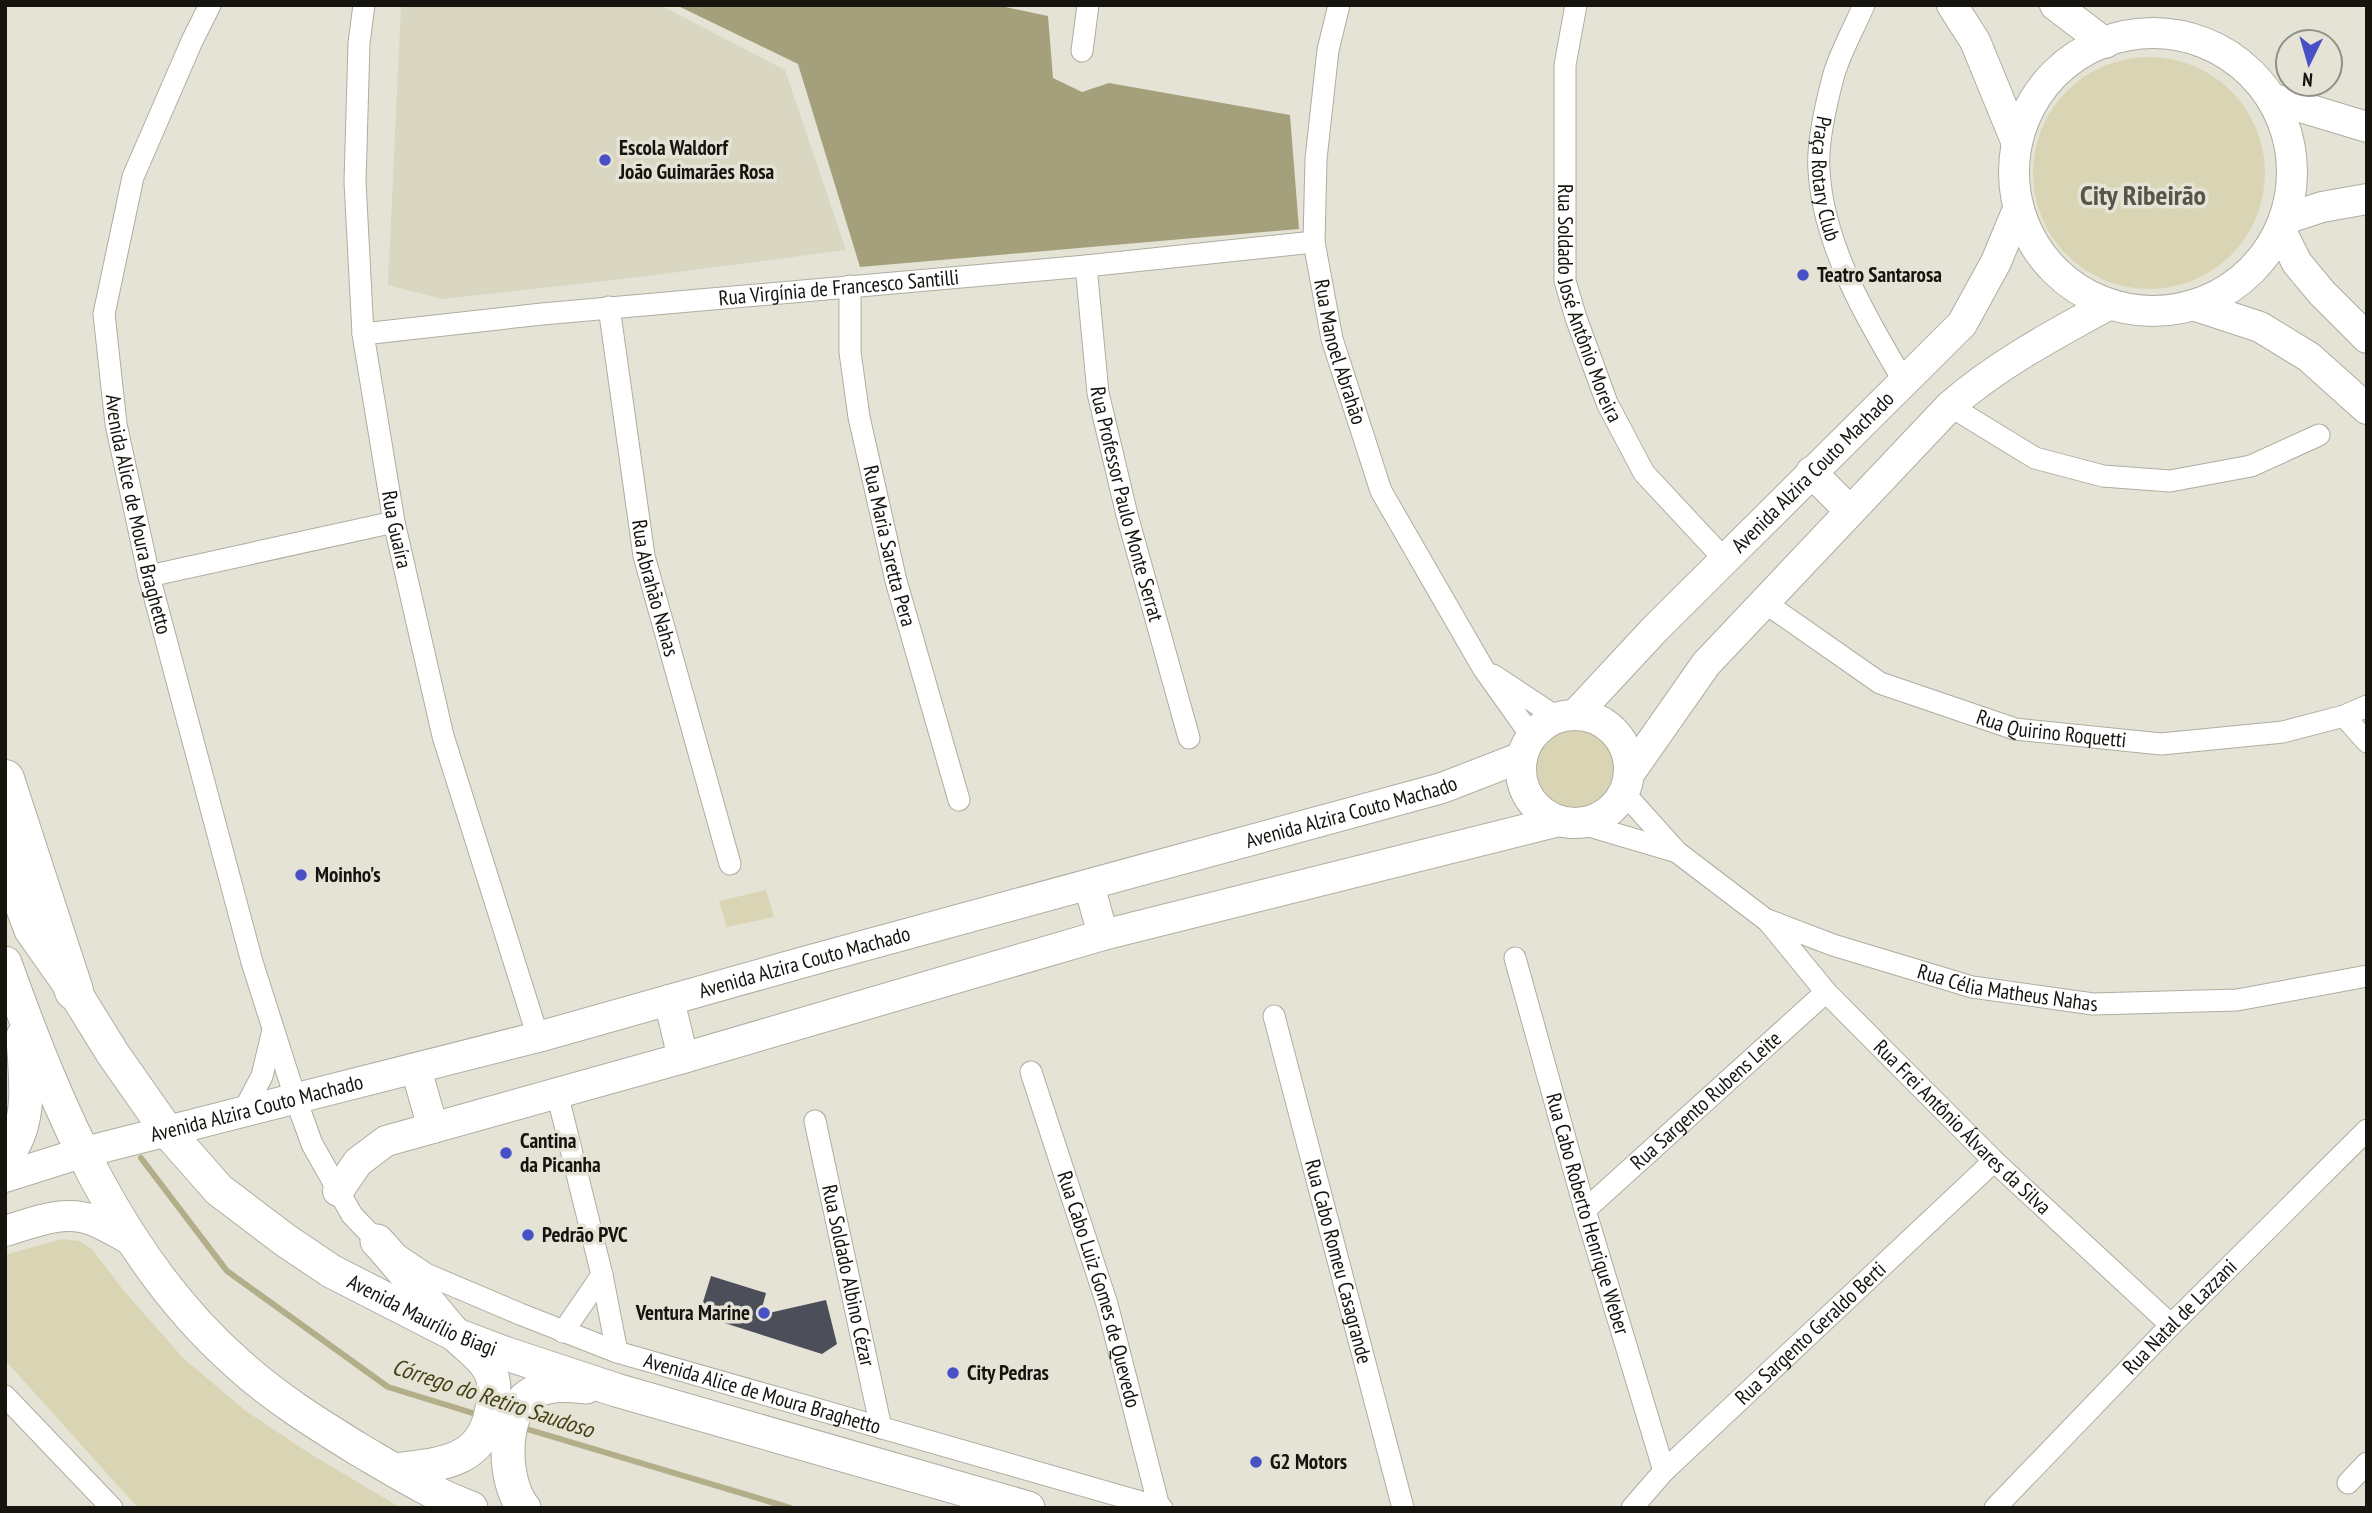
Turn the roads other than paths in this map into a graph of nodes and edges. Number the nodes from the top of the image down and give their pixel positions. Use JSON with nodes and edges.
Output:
{"nodes":[{"id":1,"x":210,"y":5,"type":"edge"},
{"id":2,"x":365,"y":5,"type":"edge"},
{"id":3,"x":1088,"y":5,"type":"edge"},
{"id":4,"x":1339,"y":5,"type":"edge"},
{"id":5,"x":1576,"y":5,"type":"edge"},
{"id":6,"x":1864,"y":5,"type":"edge"},
{"id":7,"x":1952,"y":5,"type":"edge"},
{"id":8,"x":2054,"y":5,"type":"edge"},
{"id":9,"x":2105,"y":43,"type":"junction"},
{"id":10,"x":1082,"y":51,"type":"dead end"},
{"id":11,"x":2271,"y":98,"type":"junction"},
{"id":12,"x":2367,"y":127,"type":"edge"},
{"id":13,"x":2016,"y":141,"type":"junction"},
{"id":14,"x":2367,"y":199,"type":"edge"},
{"id":15,"x":2018,"y":209,"type":"junction"},
{"id":16,"x":2283,"y":225,"type":"junction"},
{"id":17,"x":1314,"y":242,"type":"junction"},
{"id":18,"x":1086,"y":266,"type":"junction"},
{"id":19,"x":850,"y":286,"type":"junction"},
{"id":20,"x":2108,"y":305,"type":"junction"},
{"id":21,"x":2193,"y":305,"type":"junction"},
{"id":22,"x":609,"y":307,"type":"junction"},
{"id":23,"x":363,"y":334,"type":"junction"},
{"id":24,"x":2367,"y":338,"type":"edge"},
{"id":25,"x":1905,"y":383,"type":"junction"},
{"id":26,"x":1950,"y":406,"type":"junction"},
{"id":27,"x":2367,"y":410,"type":"edge"},
{"id":28,"x":2319,"y":435,"type":"dead end"},
{"id":29,"x":1811,"y":472,"type":"junction"},
{"id":30,"x":1850,"y":511,"type":"junction"},
{"id":31,"x":394,"y":522,"type":"junction"},
{"id":32,"x":1726,"y":561,"type":"junction"},
{"id":33,"x":149,"y":576,"type":"junction"},
{"id":34,"x":1764,"y":603,"type":"junction"},
{"id":35,"x":1483,"y":668,"type":"junction"},
{"id":36,"x":2367,"y":706,"type":"edge"},
{"id":37,"x":1567,"y":716,"type":"junction"},
{"id":38,"x":2344,"y":716,"type":"junction"},
{"id":39,"x":1189,"y":738,"type":"dead end"},
{"id":40,"x":2367,"y":742,"type":"edge"},
{"id":41,"x":1527,"y":747,"type":"junction"},
{"id":42,"x":5,"y":779,"type":"edge"},
{"id":43,"x":1627,"y":783,"type":"junction"},
{"id":44,"x":958,"y":800,"type":"dead end"},
{"id":45,"x":1569,"y":822,"type":"junction"},
{"id":46,"x":1677,"y":852,"type":"junction"},
{"id":47,"x":5,"y":861,"type":"edge"},
{"id":48,"x":730,"y":864,"type":"dead end"},
{"id":49,"x":1089,"y":885,"type":"junction"},
{"id":50,"x":1765,"y":919,"type":"junction"},
{"id":51,"x":1103,"y":935,"type":"junction"},
{"id":52,"x":1515,"y":958,"type":"dead end"},
{"id":53,"x":5,"y":963,"type":"edge"},
{"id":54,"x":2367,"y":976,"type":"edge"},
{"id":55,"x":74,"y":990,"type":"junction"},
{"id":56,"x":1826,"y":992,"type":"junction"},
{"id":57,"x":668,"y":1000,"type":"junction"},
{"id":58,"x":22,"y":1009,"type":"junction"},
{"id":59,"x":1274,"y":1016,"type":"dead end"},
{"id":60,"x":273,"y":1028,"type":"junction"},
{"id":61,"x":538,"y":1037,"type":"junction"},
{"id":62,"x":683,"y":1058,"type":"junction"},
{"id":63,"x":416,"y":1069,"type":"junction"},
{"id":64,"x":1031,"y":1072,"type":"dead end"},
{"id":65,"x":557,"y":1093,"type":"junction"},
{"id":66,"x":295,"y":1097,"type":"junction"},
{"id":67,"x":244,"y":1111,"type":"junction"},
{"id":68,"x":815,"y":1121,"type":"dead end"},
{"id":69,"x":433,"y":1128,"type":"junction"},
{"id":70,"x":2367,"y":1130,"type":"edge"},
{"id":71,"x":167,"y":1131,"type":"junction"},
{"id":72,"x":82,"y":1153,"type":"junction"},
{"id":73,"x":5,"y":1158,"type":"edge"},
{"id":74,"x":1994,"y":1161,"type":"junction"},
{"id":75,"x":5,"y":1177,"type":"edge"},
{"id":76,"x":338,"y":1191,"type":"junction"},
{"id":77,"x":1585,"y":1210,"type":"junction"},
{"id":78,"x":5,"y":1231,"type":"edge"},
{"id":79,"x":131,"y":1240,"type":"junction"},
{"id":80,"x":377,"y":1241,"type":"junction"},
{"id":81,"x":602,"y":1275,"type":"junction"},
{"id":82,"x":2171,"y":1325,"type":"junction"},
{"id":83,"x":564,"y":1332,"type":"junction"},
{"id":84,"x":454,"y":1334,"type":"junction"},
{"id":85,"x":617,"y":1352,"type":"junction"},
{"id":86,"x":616,"y":1390,"type":"junction"},
{"id":87,"x":5,"y":1396,"type":"edge"},
{"id":88,"x":508,"y":1400,"type":"junction"},
{"id":89,"x":881,"y":1428,"type":"junction"},
{"id":90,"x":2367,"y":1464,"type":"edge"},
{"id":91,"x":395,"y":1470,"type":"junction"},
{"id":92,"x":1664,"y":1471,"type":"junction"},
{"id":93,"x":2348,"y":1483,"type":"dead end"},
{"id":94,"x":1161,"y":1507,"type":"edge"},
{"id":95,"x":112,"y":1508,"type":"edge"},
{"id":96,"x":471,"y":1508,"type":"edge"},
{"id":97,"x":524,"y":1508,"type":"edge"},
{"id":98,"x":1028,"y":1508,"type":"edge"},
{"id":99,"x":1403,"y":1508,"type":"edge"},
{"id":100,"x":1632,"y":1508,"type":"edge"},
{"id":101,"x":1995,"y":1508,"type":"edge"}],
"edges":[{"from":1,"to":33,"type":"street","name":"Avenida Alice de Moura Braghetto"},
{"from":2,"to":23,"type":"street","name":"Rua Guaíra"},
{"from":3,"to":10,"type":"street"},
{"from":4,"to":17,"type":"street","name":"Rua Manoel Abrahão"},
{"from":5,"to":32,"type":"street","name":"Rua Soldado José Antônio Moreira"},
{"from":6,"to":25,"type":"street","name":"Praça Rotary Club"},
{"from":7,"to":13,"type":"street"},
{"from":8,"to":9,"type":"street"},
{"from":9,"to":11,"type":"street"},
{"from":9,"to":13,"type":"street"},
{"from":11,"to":12,"type":"street"},
{"from":11,"to":16,"type":"street"},
{"from":13,"to":15,"type":"street"},
{"from":14,"to":16,"type":"street"},
{"from":15,"to":20,"type":"street"},
{"from":15,"to":25,"type":"street","name":"Avenida Alzira Couto Machado"},
{"from":16,"to":21,"type":"street"},
{"from":16,"to":24,"type":"street"},
{"from":17,"to":18,"type":"street","name":"Rua Virgínia de Francesco Santilli"},
{"from":17,"to":35,"type":"street","name":"Rua Manoel Abrahão"},
{"from":18,"to":19,"type":"street","name":"Rua Virgínia de Francesco Santilli"},
{"from":18,"to":39,"type":"street","name":"Rua Professor Paulo Monte Serrat"},
{"from":19,"to":22,"type":"street","name":"Rua Virgínia de Francesco Santilli"},
{"from":19,"to":44,"type":"street","name":"Rua Maria Saretta Pera"},
{"from":20,"to":21,"type":"street"},
{"from":20,"to":26,"type":"street"},
{"from":21,"to":27,"type":"street"},
{"from":22,"to":23,"type":"street","name":"Rua Virgínia de Francesco Santilli"},
{"from":22,"to":48,"type":"street","name":"Rua Abrahão Nahas"},
{"from":23,"to":31,"type":"street","name":"Rua Guaíra"},
{"from":25,"to":29,"type":"street","name":"Avenida Alzira Couto Machado"},
{"from":26,"to":28,"type":"street"},
{"from":26,"to":30,"type":"street"},
{"from":29,"to":30,"type":"street"},
{"from":29,"to":32,"type":"street","name":"Avenida Alzira Couto Machado"},
{"from":30,"to":34,"type":"street"},
{"from":31,"to":33,"type":"street"},
{"from":31,"to":61,"type":"street","name":"Rua Guaíra"},
{"from":32,"to":37,"type":"street","name":"Avenida Alzira Couto Machado"},
{"from":33,"to":60,"type":"street","name":"Avenida Alice de Moura Braghetto"},
{"from":34,"to":38,"type":"street","name":"Rua Quirino Roquetti"},
{"from":34,"to":43,"type":"street"},
{"from":35,"to":37,"type":"street","name":"Rua Manoel Abrahão"},
{"from":35,"to":41,"type":"street","name":"Rua Manoel Abrahão"},
{"from":36,"to":38,"type":"street","name":"Rua Quirino Roquetti"},
{"from":37,"to":41,"type":"street"},
{"from":37,"to":43,"type":"street"},
{"from":38,"to":40,"type":"street"},
{"from":41,"to":45,"type":"street"},
{"from":41,"to":49,"type":"street","name":"Avenida Alzira Couto Machado"},
{"from":42,"to":55,"type":"highway"},
{"from":43,"to":45,"type":"street"},
{"from":43,"to":46,"type":"street","name":"Rua Célia Matheus Nahas"},
{"from":45,"to":46,"type":"street","name":"Rua Célia Matheus Nahas"},
{"from":45,"to":51,"type":"street"},
{"from":46,"to":50,"type":"street","name":"Rua Célia Matheus Nahas"},
{"from":47,"to":55,"type":"main road","name":"Avenida Maurílio Biagi"},
{"from":49,"to":51,"type":"street"},
{"from":49,"to":57,"type":"street","name":"Avenida Alzira Couto Machado"},
{"from":50,"to":54,"type":"street","name":"Rua Célia Matheus Nahas"},
{"from":50,"to":56,"type":"street","name":"Rua Frei Antônio Álvares da Silva"},
{"from":51,"to":62,"type":"street"},
{"from":52,"to":77,"type":"street","name":"Rua Cabo Roberto Henrique Weber"},
{"from":53,"to":58,"type":"main road"},
{"from":55,"to":71,"type":"main road","name":"Avenida Maurílio Biagi"},
{"from":56,"to":74,"type":"street","name":"Rua Frei Antônio Álvares da Silva"},
{"from":56,"to":77,"type":"street","name":"Rua Sargento Rubens Leite"},
{"from":57,"to":61,"type":"street","name":"Avenida Alzira Couto Machado"},
{"from":57,"to":62,"type":"street"},
{"from":58,"to":72,"type":"main road"},
{"from":58,"to":73,"type":"main road"},
{"from":59,"to":99,"type":"street","name":"Rua Cabo Romeu Casagrande"},
{"from":60,"to":66,"type":"street","name":"Avenida Alice de Moura Braghetto"},
{"from":60,"to":67,"type":"street"},
{"from":61,"to":63,"type":"street","name":"Avenida Alzira Couto Machado"},
{"from":62,"to":65,"type":"street"},
{"from":63,"to":66,"type":"street","name":"Avenida Alzira Couto Machado"},
{"from":63,"to":69,"type":"street"},
{"from":64,"to":94,"type":"street","name":"Rua Cabo Luiz Gomes de Quevedo"},
{"from":65,"to":69,"type":"street"},
{"from":65,"to":81,"type":"street"},
{"from":66,"to":67,"type":"street","name":"Avenida Alzira Couto Machado"},
{"from":66,"to":76,"type":"street"},
{"from":67,"to":71,"type":"street","name":"Avenida Alzira Couto Machado"},
{"from":68,"to":89,"type":"street","name":"Rua Soldado Albino Cézar"},
{"from":69,"to":76,"type":"street"},
{"from":70,"to":82,"type":"street","name":"Rua Natal de Lazzani"},
{"from":71,"to":72,"type":"street","name":"Avenida Alzira Couto Machado"},
{"from":71,"to":84,"type":"main road","name":"Avenida Maurílio Biagi"},
{"from":72,"to":75,"type":"street","name":"Avenida Alzira Couto Machado"},
{"from":72,"to":79,"type":"main road"},
{"from":74,"to":82,"type":"street","name":"Rua Frei Antônio Álvares da Silva"},
{"from":74,"to":92,"type":"street","name":"Rua Sargento Geraldo Berti"},
{"from":76,"to":80,"type":"street"},
{"from":77,"to":92,"type":"street","name":"Rua Cabo Roberto Henrique Weber"},
{"from":78,"to":79,"type":"street"},
{"from":79,"to":91,"type":"main road"},
{"from":80,"to":83,"type":"street","name":"Avenida Alice de Moura Braghetto"},
{"from":80,"to":84,"type":"main road"},
{"from":81,"to":83,"type":"street"},
{"from":81,"to":85,"type":"street"},
{"from":82,"to":101,"type":"street","name":"Rua Natal de Lazzani"},
{"from":83,"to":85,"type":"street","name":"Avenida Alice de Moura Braghetto"},
{"from":84,"to":86,"type":"main road","name":"Avenida Maurílio Biagi"},
{"from":84,"to":88,"type":"main road"},
{"from":85,"to":89,"type":"street","name":"Avenida Alice de Moura Braghetto"},
{"from":86,"to":88,"type":"main road"},
{"from":86,"to":98,"type":"main road","name":"Avenida Maurílio Biagi"},
{"from":87,"to":95,"type":"street"},
{"from":88,"to":91,"type":"main road"},
{"from":88,"to":97,"type":"main road"},
{"from":89,"to":94,"type":"street","name":"Avenida Alice de Moura Braghetto"},
{"from":90,"to":93,"type":"street"},
{"from":91,"to":96,"type":"main road"},
{"from":92,"to":100,"type":"street","name":"Rua Sargento Geraldo Berti"}]}
